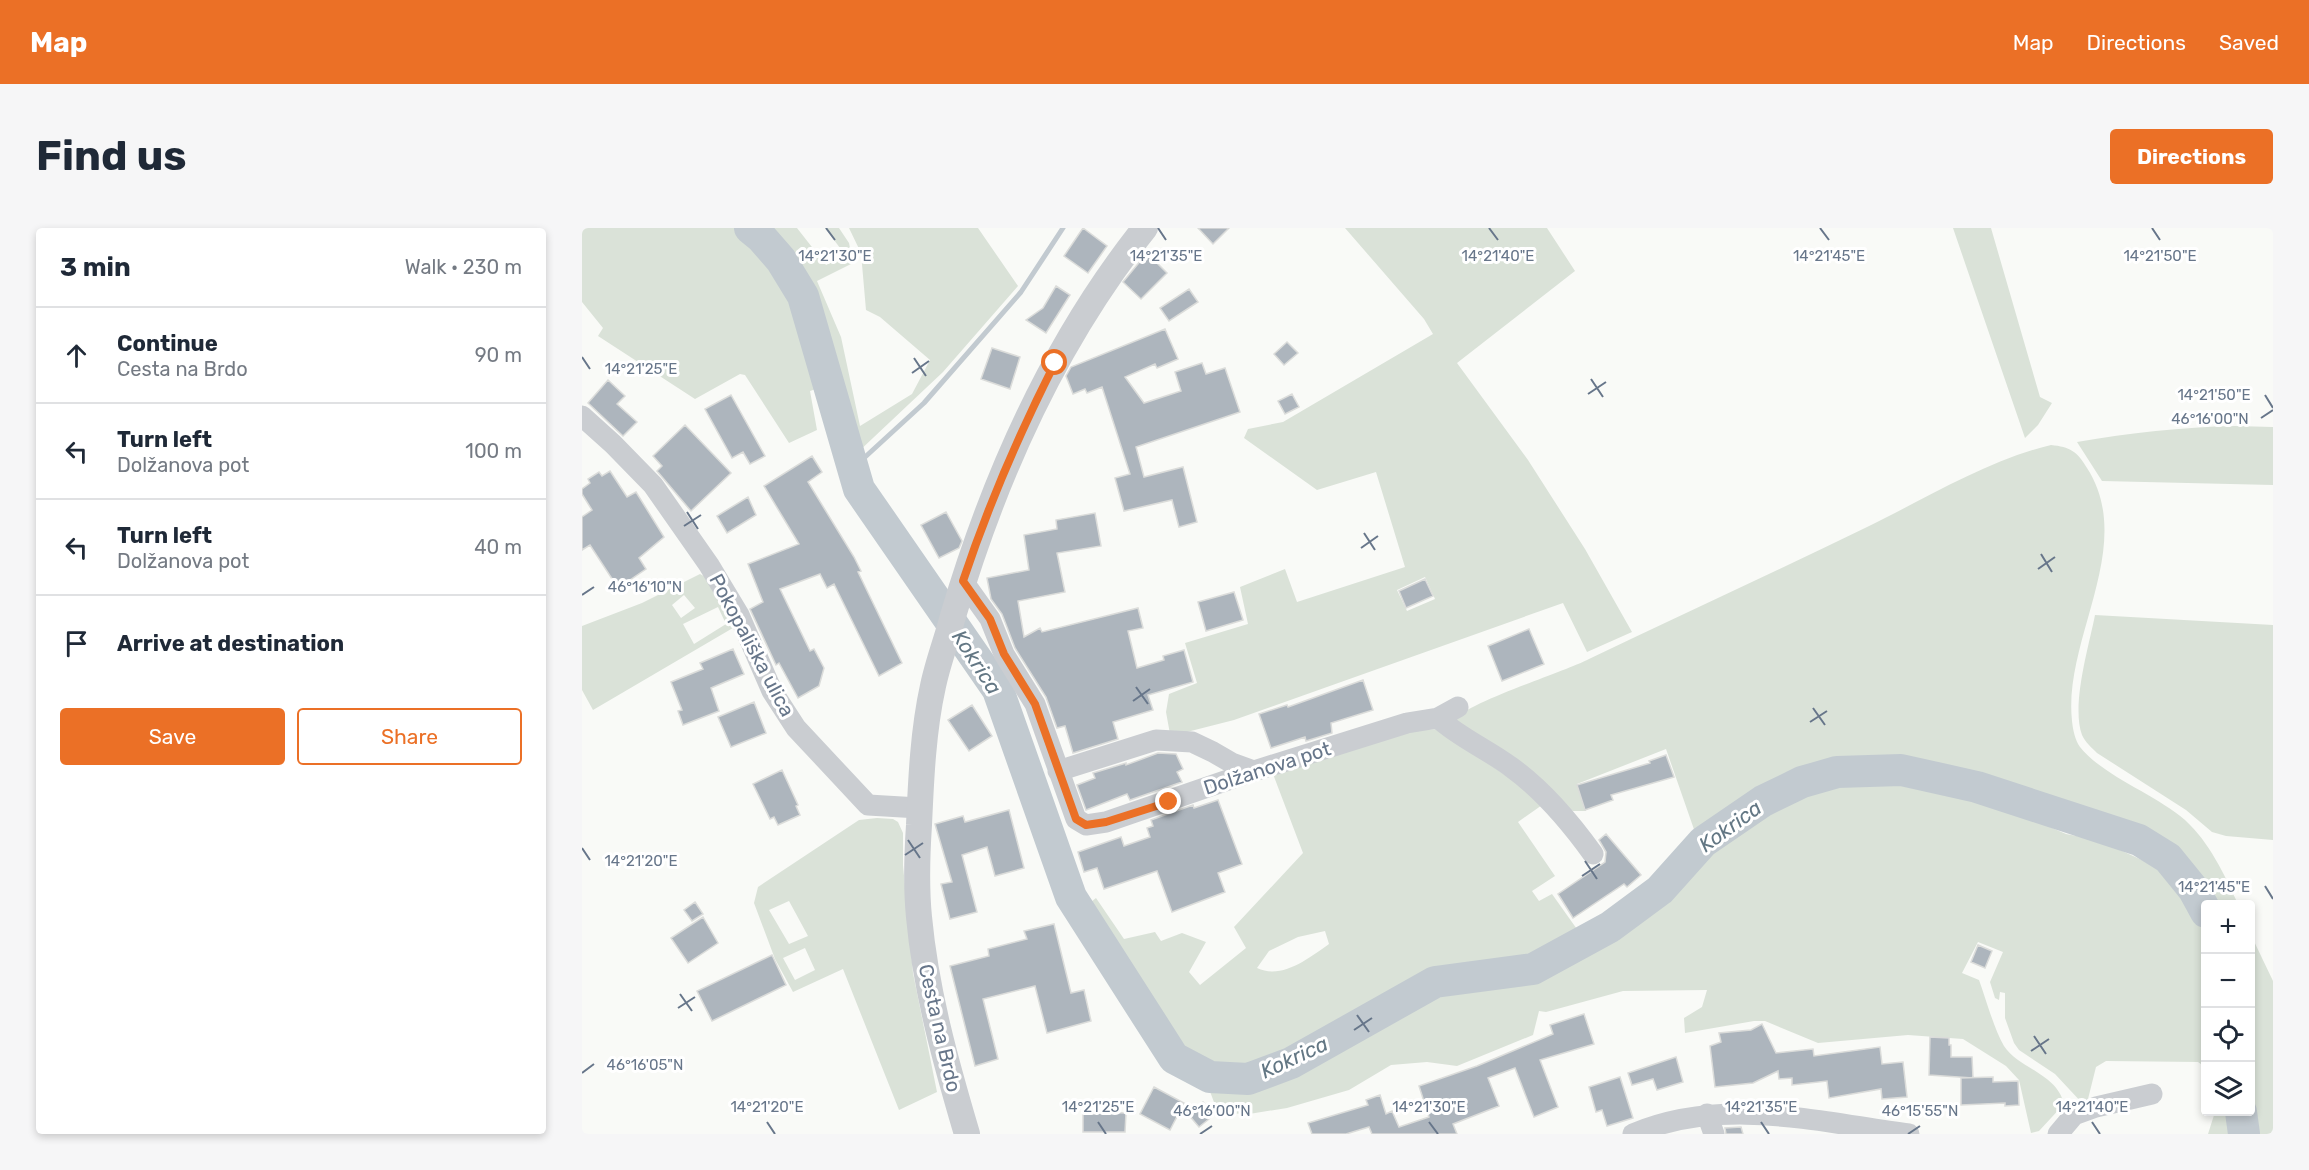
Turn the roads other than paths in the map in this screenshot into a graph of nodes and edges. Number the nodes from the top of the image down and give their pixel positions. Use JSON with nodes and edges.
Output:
{"nodes":[{"id":1,"x":1145,"y":228,"type":"edge"},
{"id":2,"x":582,"y":417,"type":"edge"},
{"id":3,"x":963,"y":581,"type":"junction"},
{"id":4,"x":1458,"y":706,"type":"dead end"},
{"id":5,"x":1438,"y":718,"type":"junction"},
{"id":6,"x":1058,"y":771,"type":"junction"},
{"id":7,"x":1254,"y":771,"type":"junction"},
{"id":8,"x":919,"y":808,"type":"junction"},
{"id":9,"x":1593,"y":854,"type":"dead end"},
{"id":10,"x":2152,"y":1094,"type":"dead end"},
{"id":11,"x":1707,"y":1114,"type":"junction"},
{"id":12,"x":968,"y":1134,"type":"edge"},
{"id":13,"x":1634,"y":1134,"type":"edge"},
{"id":14,"x":1714,"y":1134,"type":"edge"},
{"id":15,"x":1909,"y":1134,"type":"edge"},
{"id":16,"x":2058,"y":1134,"type":"edge"}],
"edges":[{"from":1,"to":3,"type":"street"},
{"from":2,"to":8,"type":"street","name":"Pokopališka ulica"},
{"from":3,"to":6,"type":"street","name":"Dolžanova pot"},
{"from":3,"to":8,"type":"street","name":"Cesta na Brdo"},
{"from":4,"to":5,"type":"street","name":"Dolžanova pot"},
{"from":5,"to":7,"type":"street","name":"Dolžanova pot"},
{"from":5,"to":9,"type":"street"},
{"from":6,"to":7,"type":"street"},
{"from":6,"to":7,"type":"street","name":"Dolžanova pot"},
{"from":8,"to":12,"type":"street","name":"Cesta na Brdo"},
{"from":10,"to":16,"type":"street"},
{"from":11,"to":13,"type":"street"},
{"from":11,"to":14,"type":"street"},
{"from":11,"to":15,"type":"street"}]}
